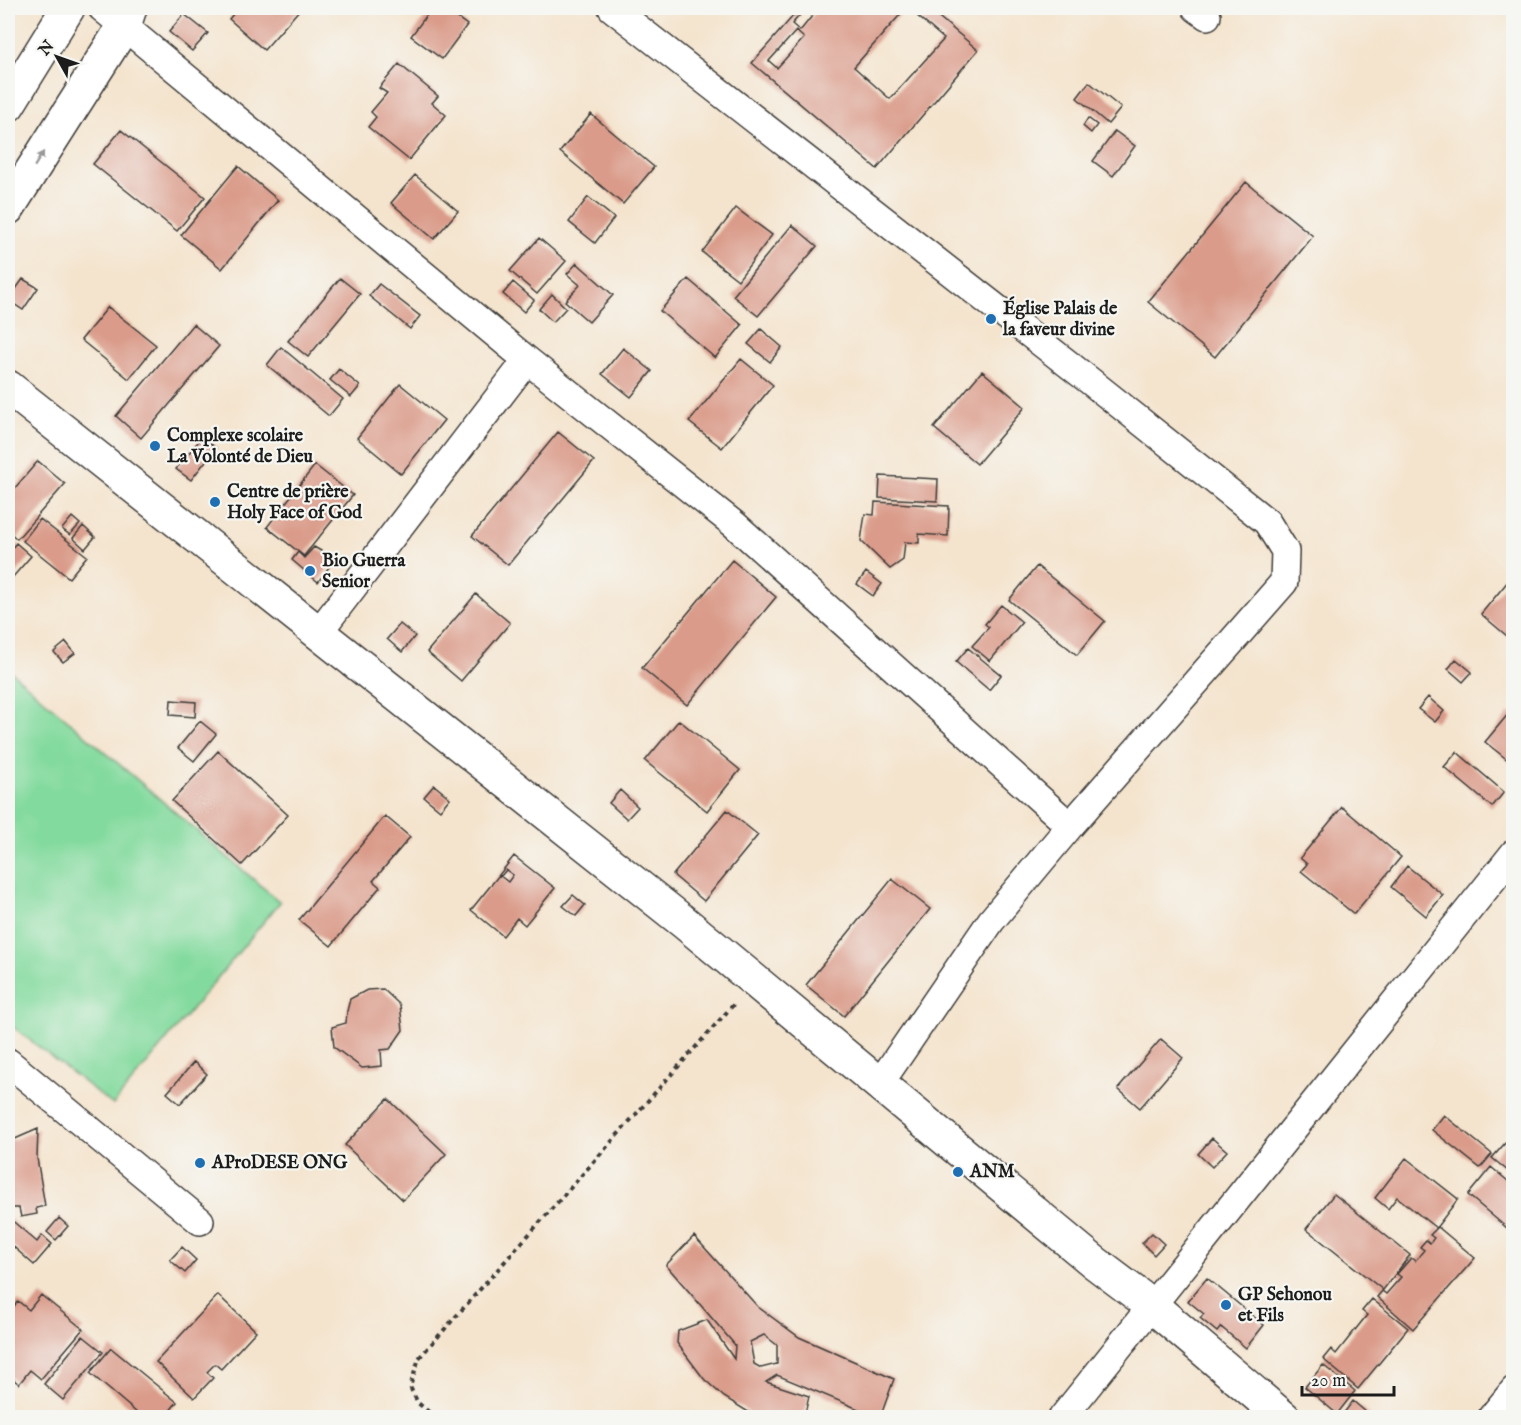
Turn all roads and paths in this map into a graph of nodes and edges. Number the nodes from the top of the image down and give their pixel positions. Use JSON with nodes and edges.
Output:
{"nodes":[{"id":1,"x":68,"y":8,"type":"edge"},
{"id":2,"x":612,"y":8,"type":"edge"},
{"id":3,"x":118,"y":14,"type":"edge"},
{"id":4,"x":8,"y":105,"type":"edge"},
{"id":5,"x":8,"y":208,"type":"edge"},
{"id":6,"x":527,"y":360,"type":"junction"},
{"id":7,"x":8,"y":387,"type":"edge"},
{"id":8,"x":318,"y":633,"type":"junction"},
{"id":9,"x":1070,"y":826,"type":"junction"},
{"id":10,"x":1514,"y":853,"type":"edge"},
{"id":11,"x":754,"y":981,"type":"junction"},
{"id":12,"x":8,"y":1062,"type":"edge"},
{"id":13,"x":880,"y":1083,"type":"junction"},
{"id":14,"x":200,"y":1221,"type":"dead end"},
{"id":15,"x":1151,"y":1305,"type":"junction"},
{"id":16,"x":1514,"y":1390,"type":"edge"},
{"id":17,"x":436,"y":1418,"type":"edge"},
{"id":18,"x":1062,"y":1418,"type":"edge"},
{"id":19,"x":1284,"y":1418,"type":"edge"},
{"id":20,"x":1491,"y":1418,"type":"edge"}],
"edges":[{"from":1,"to":4,"type":"street"},
{"from":2,"to":9,"type":"street"},
{"from":5,"to":3,"type":"street","one_way":true},
{"from":3,"to":6,"type":"street"},
{"from":6,"to":8,"type":"street"},
{"from":6,"to":9,"type":"street"},
{"from":7,"to":8,"type":"street"},
{"from":8,"to":11,"type":"street"},
{"from":9,"to":13,"type":"street"},
{"from":10,"to":15,"type":"street"},
{"from":11,"to":13,"type":"street"},
{"from":11,"to":17,"type":"path"},
{"from":12,"to":14,"type":"street"},
{"from":13,"to":15,"type":"street"},
{"from":15,"to":18,"type":"street"},
{"from":15,"to":19,"type":"street"},
{"from":16,"to":20,"type":"street"}]}
